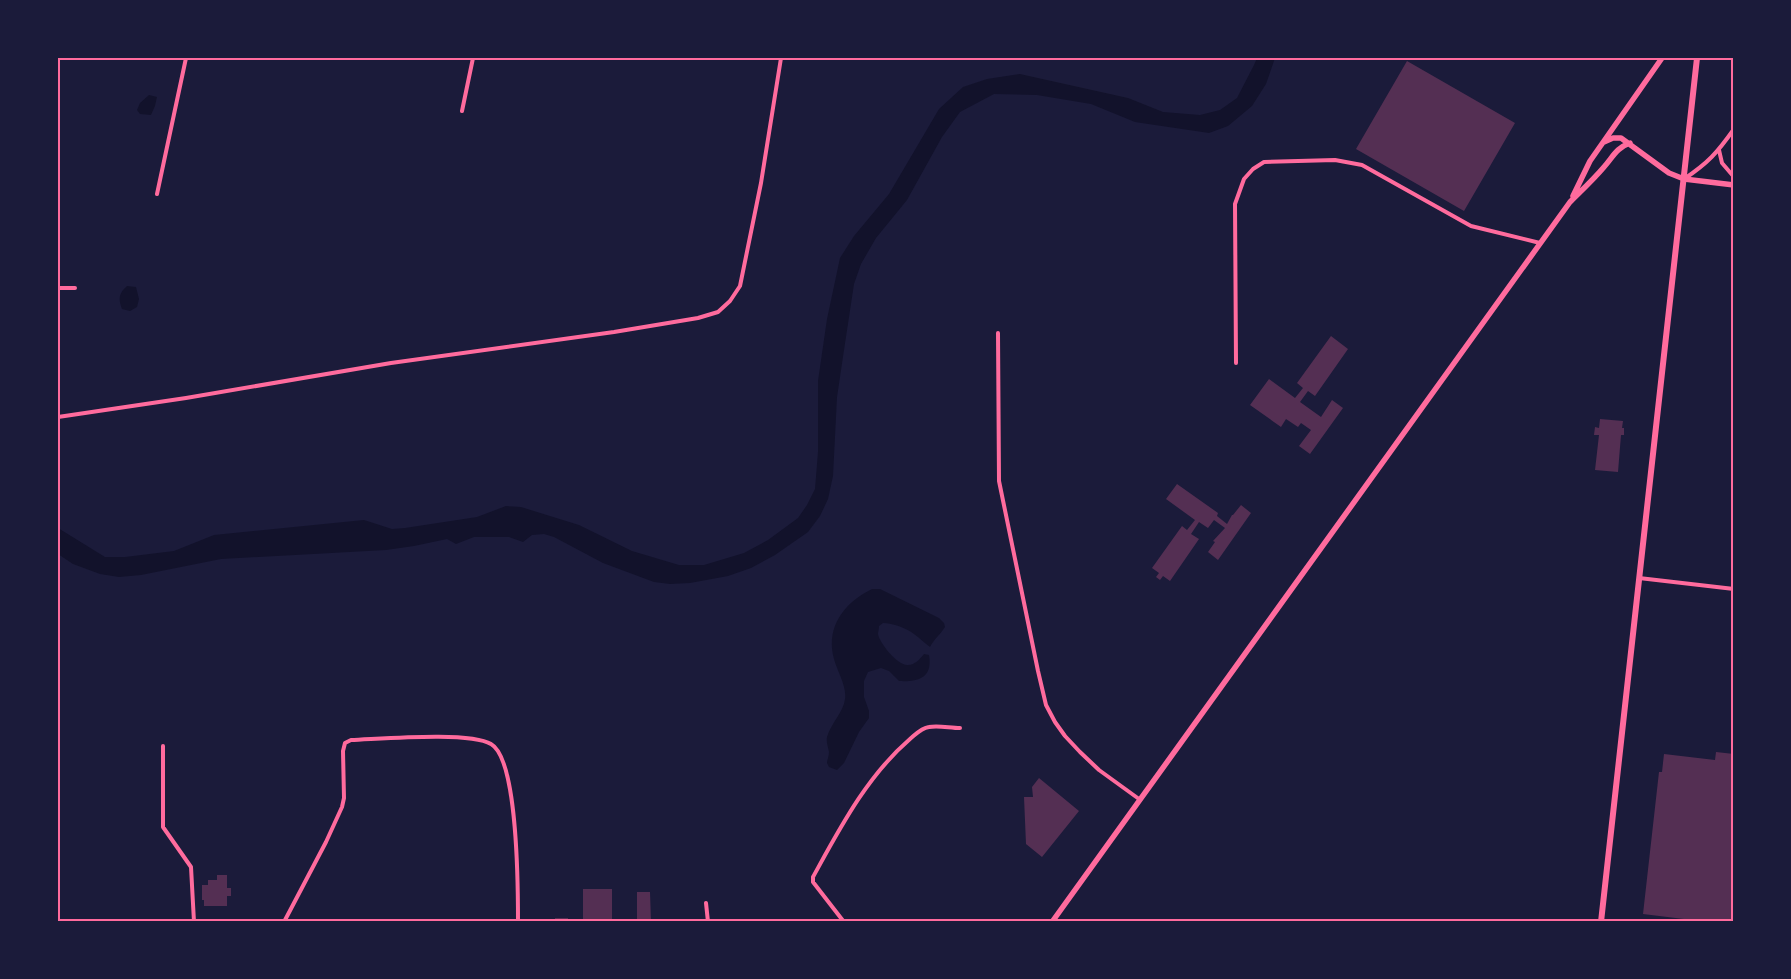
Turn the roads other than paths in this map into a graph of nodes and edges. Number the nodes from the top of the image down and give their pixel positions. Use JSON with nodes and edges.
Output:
{"nodes":[{"id":1,"x":186,"y":58,"type":"edge"},
{"id":2,"x":472,"y":58,"type":"edge"},
{"id":3,"x":780,"y":58,"type":"edge"},
{"id":4,"x":1662,"y":58,"type":"edge"},
{"id":5,"x":1696,"y":58,"type":"edge"},
{"id":6,"x":462,"y":111,"type":"dead end"},
{"id":7,"x":1734,"y":129,"type":"edge"},
{"id":8,"x":1604,"y":142,"type":"junction"},
{"id":9,"x":1630,"y":143,"type":"junction"},
{"id":10,"x":1719,"y":150,"type":"junction"},
{"id":11,"x":1734,"y":177,"type":"edge"},
{"id":12,"x":1684,"y":179,"type":"junction"},
{"id":13,"x":1734,"y":185,"type":"edge"},
{"id":14,"x":157,"y":194,"type":"dead end"},
{"id":15,"x":1570,"y":202,"type":"junction"},
{"id":16,"x":1540,"y":243,"type":"junction"},
{"id":17,"x":58,"y":288,"type":"edge"},
{"id":18,"x":75,"y":288,"type":"dead end"},
{"id":19,"x":998,"y":333,"type":"dead end"},
{"id":20,"x":1236,"y":362,"type":"dead end"},
{"id":21,"x":58,"y":417,"type":"edge"},
{"id":22,"x":1639,"y":578,"type":"junction"},
{"id":23,"x":1734,"y":589,"type":"edge"},
{"id":24,"x":960,"y":728,"type":"dead end"},
{"id":25,"x":163,"y":746,"type":"dead end"},
{"id":26,"x":1139,"y":800,"type":"junction"},
{"id":27,"x":706,"y":903,"type":"dead end"},
{"id":28,"x":194,"y":922,"type":"edge"},
{"id":29,"x":284,"y":922,"type":"edge"},
{"id":30,"x":518,"y":922,"type":"edge"},
{"id":31,"x":708,"y":922,"type":"edge"},
{"id":32,"x":844,"y":922,"type":"edge"},
{"id":33,"x":1052,"y":922,"type":"edge"},
{"id":34,"x":1601,"y":922,"type":"edge"}],
"edges":[{"from":1,"to":14,"type":"street"},
{"from":2,"to":6,"type":"street"},
{"from":3,"to":21,"type":"street"},
{"from":4,"to":8,"type":"main road"},
{"from":5,"to":12,"type":"main road"},
{"from":7,"to":10,"type":"street"},
{"from":8,"to":9,"type":"main road"},
{"from":8,"to":15,"type":"main road"},
{"from":9,"to":12,"type":"main road"},
{"from":9,"to":15,"type":"main road"},
{"from":10,"to":11,"type":"street"},
{"from":10,"to":12,"type":"street"},
{"from":12,"to":13,"type":"main road"},
{"from":12,"to":22,"type":"main road"},
{"from":15,"to":16,"type":"main road"},
{"from":16,"to":20,"type":"street"},
{"from":16,"to":26,"type":"main road"},
{"from":17,"to":18,"type":"street"},
{"from":19,"to":26,"type":"street"},
{"from":22,"to":23,"type":"street"},
{"from":22,"to":34,"type":"main road"},
{"from":24,"to":32,"type":"street"},
{"from":25,"to":28,"type":"street"},
{"from":26,"to":33,"type":"main road"},
{"from":27,"to":31,"type":"street"},
{"from":29,"to":30,"type":"street"}]}
